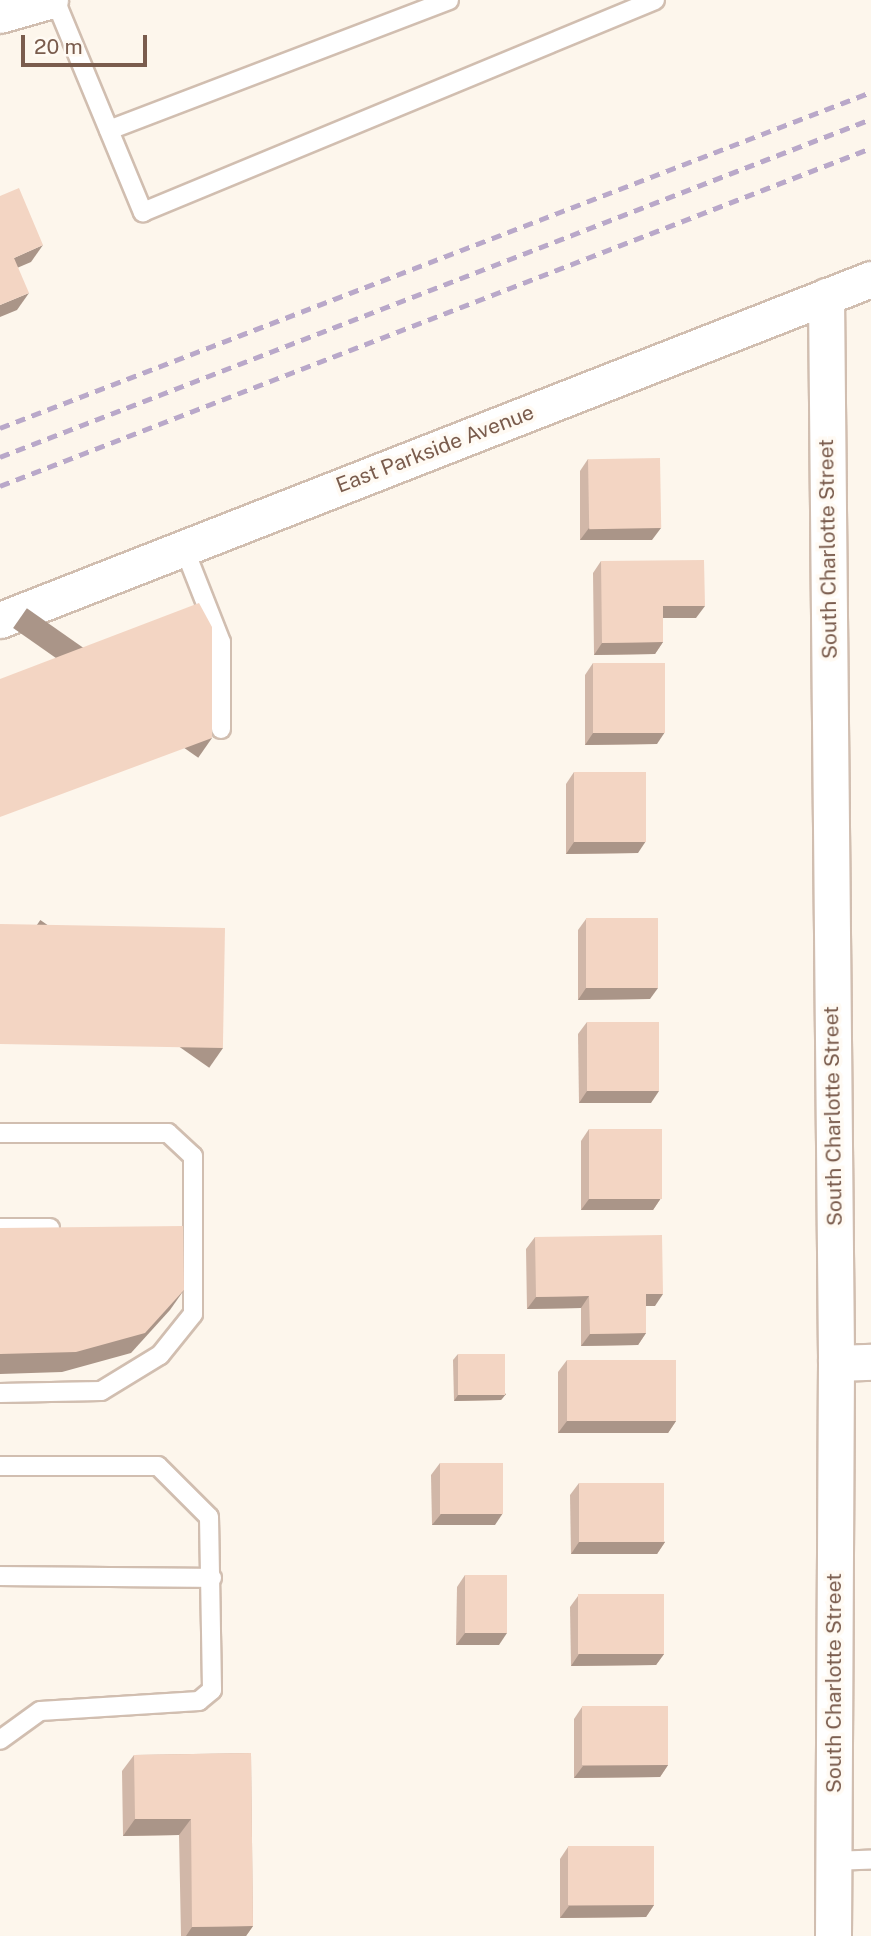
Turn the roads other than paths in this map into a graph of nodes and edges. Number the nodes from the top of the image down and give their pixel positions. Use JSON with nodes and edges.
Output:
{"nodes":[{"id":1,"x":49,"y":0,"type":"edge"},
{"id":2,"x":55,"y":0,"type":"edge"},
{"id":3,"x":449,"y":0,"type":"edge"},
{"id":4,"x":655,"y":0,"type":"edge"},
{"id":5,"x":0,"y":14,"type":"edge"},
{"id":6,"x":109,"y":130,"type":"junction"},
{"id":7,"x":871,"y":279,"type":"edge"},
{"id":8,"x":826,"y":296,"type":"junction"},
{"id":9,"x":184,"y":548,"type":"junction"},
{"id":10,"x":0,"y":621,"type":"edge"},
{"id":11,"x":221,"y":729,"type":"dead end"},
{"id":12,"x":0,"y":1133,"type":"edge"},
{"id":13,"x":0,"y":1228,"type":"edge"},
{"id":14,"x":69,"y":1228,"type":"edge"},
{"id":15,"x":871,"y":1362,"type":"edge"},
{"id":16,"x":836,"y":1363,"type":"junction"},
{"id":17,"x":0,"y":1392,"type":"edge"},
{"id":18,"x":0,"y":1466,"type":"edge"},
{"id":19,"x":0,"y":1576,"type":"edge"},
{"id":20,"x":212,"y":1578,"type":"junction"},
{"id":21,"x":0,"y":1740,"type":"edge"},
{"id":22,"x":871,"y":1860,"type":"edge"},
{"id":23,"x":833,"y":1861,"type":"junction"},
{"id":24,"x":833,"y":1936,"type":"edge"}],
"edges":[{"from":1,"to":5,"type":"main road"},
{"from":2,"to":6,"type":"lane"},
{"from":3,"to":6,"type":"lane"},
{"from":4,"to":6,"type":"lane"},
{"from":7,"to":8,"type":"street","name":"East Parkside Avenue"},
{"from":8,"to":9,"type":"street","name":"East Parkside Avenue"},
{"from":8,"to":16,"type":"street","name":"South Charlotte Street"},
{"from":9,"to":10,"type":"street","name":"East Parkside Avenue"},
{"from":9,"to":11,"type":"lane"},
{"from":12,"to":17,"type":"lane"},
{"from":13,"to":14,"type":"lane"},
{"from":15,"to":16,"type":"street"},
{"from":16,"to":23,"type":"street","name":"South Charlotte Street"},
{"from":18,"to":20,"type":"lane"},
{"from":19,"to":20,"type":"lane"},
{"from":20,"to":21,"type":"lane"},
{"from":22,"to":23,"type":"lane"},
{"from":23,"to":24,"type":"street","name":"South Charlotte Street"}]}
